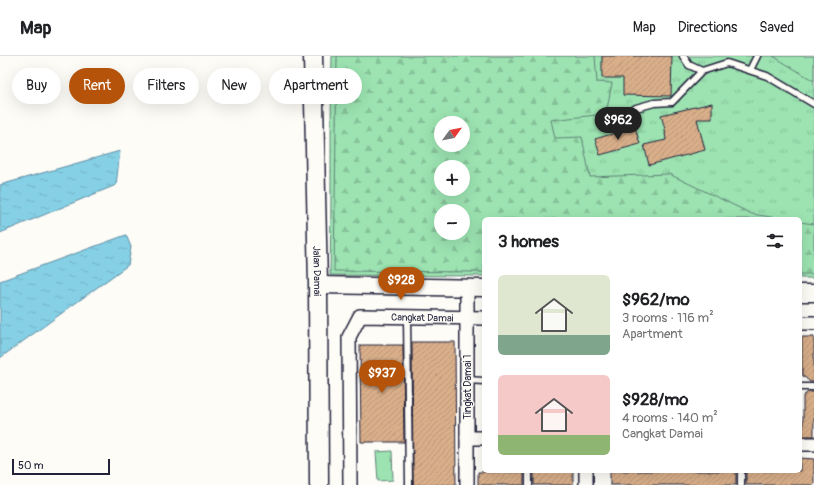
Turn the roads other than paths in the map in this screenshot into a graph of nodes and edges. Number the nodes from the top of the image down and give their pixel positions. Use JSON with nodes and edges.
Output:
{"nodes":[{"id":1,"x":313,"y":56,"type":"edge"},
{"id":2,"x":683,"y":56,"type":"edge"},
{"id":3,"x":757,"y":56,"type":"edge"},
{"id":4,"x":750,"y":70,"type":"junction"},
{"id":5,"x":702,"y":71,"type":"junction"},
{"id":6,"x":814,"y":104,"type":"edge"},
{"id":7,"x":607,"y":121,"type":"dead end"},
{"id":8,"x":318,"y":285,"type":"junction"},
{"id":9,"x":466,"y":288,"type":"junction"},
{"id":10,"x":482,"y":288,"type":"edge"},
{"id":11,"x":802,"y":293,"type":"edge"},
{"id":12,"x":814,"y":293,"type":"edge"},
{"id":13,"x":407,"y":317,"type":"junction"},
{"id":14,"x":467,"y":318,"type":"junction"},
{"id":15,"x":482,"y":318,"type":"edge"},
{"id":16,"x":802,"y":323,"type":"edge"},
{"id":17,"x":814,"y":323,"type":"edge"},
{"id":18,"x":467,"y":380,"type":"junction"},
{"id":19,"x":482,"y":381,"type":"edge"},
{"id":20,"x":802,"y":387,"type":"edge"},
{"id":21,"x":814,"y":387,"type":"edge"},
{"id":22,"x":467,"y":438,"type":"junction"},
{"id":23,"x":482,"y":438,"type":"edge"},
{"id":24,"x":802,"y":444,"type":"edge"},
{"id":25,"x":814,"y":444,"type":"edge"},
{"id":26,"x":529,"y":473,"type":"edge"},
{"id":27,"x":586,"y":473,"type":"edge"},
{"id":28,"x":741,"y":473,"type":"edge"},
{"id":29,"x":318,"y":485,"type":"edge"},
{"id":30,"x":350,"y":485,"type":"edge"},
{"id":31,"x":409,"y":485,"type":"edge"},
{"id":32,"x":467,"y":485,"type":"edge"},
{"id":33,"x":529,"y":485,"type":"edge"},
{"id":34,"x":586,"y":485,"type":"edge"},
{"id":35,"x":741,"y":485,"type":"edge"}],
"edges":[{"from":1,"to":8,"type":"main road","name":"Jalan Damai"},
{"from":2,"to":5,"type":"lane"},
{"from":3,"to":4,"type":"lane"},
{"from":4,"to":5,"type":"lane"},
{"from":4,"to":6,"type":"lane"},
{"from":5,"to":7,"type":"lane"},
{"from":8,"to":9,"type":"street"},
{"from":8,"to":29,"type":"main road","name":"Jalan Damai"},
{"from":9,"to":10,"type":"street"},
{"from":9,"to":14,"type":"street","name":"Tingkat Damai 1"},
{"from":11,"to":12,"type":"street"},
{"from":13,"to":14,"type":"street","name":"Cangkat Damai"},
{"from":13,"to":30,"type":"street","name":"Cangkat Damai"},
{"from":13,"to":31,"type":"lane"},
{"from":14,"to":15,"type":"street","name":"Cangkat Damai"},
{"from":14,"to":18,"type":"street","name":"Tingkat Damai 1"},
{"from":16,"to":17,"type":"street"},
{"from":18,"to":19,"type":"lane"},
{"from":18,"to":22,"type":"street","name":"Tingkat Damai 1"},
{"from":20,"to":21,"type":"lane"},
{"from":22,"to":23,"type":"street"},
{"from":22,"to":32,"type":"street","name":"Tingkat Damai 1"},
{"from":24,"to":25,"type":"street"},
{"from":26,"to":33,"type":"lane"},
{"from":27,"to":34,"type":"street"},
{"from":28,"to":35,"type":"lane"}]}
